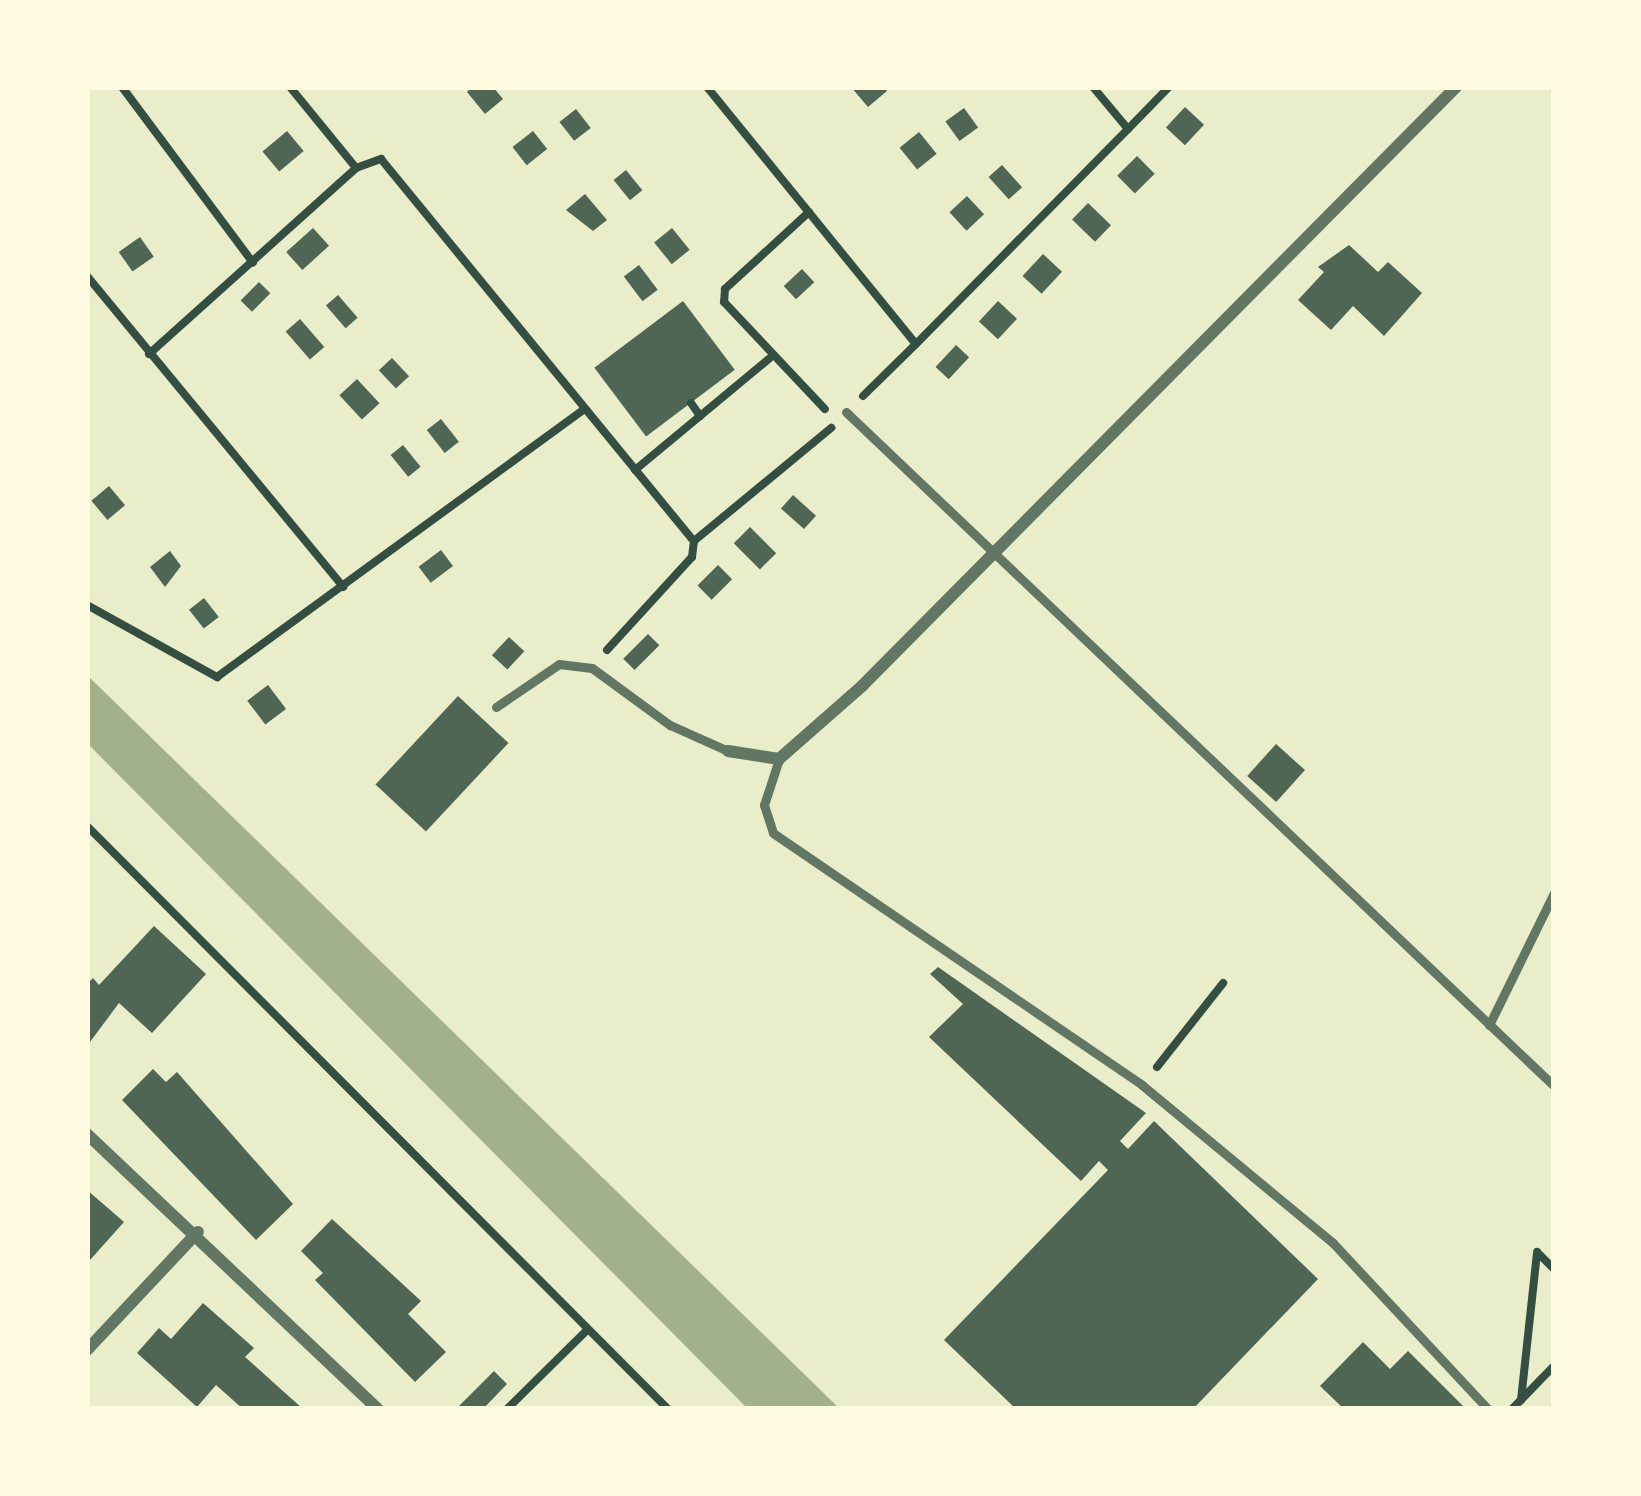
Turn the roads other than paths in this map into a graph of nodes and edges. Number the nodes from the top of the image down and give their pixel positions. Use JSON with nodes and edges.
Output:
{"nodes":[{"id":1,"x":1456,"y":87,"type":"edge"},
{"id":2,"x":846,"y":412,"type":"road end"},
{"id":3,"x":992,"y":553,"type":"junction"},
{"id":4,"x":496,"y":707,"type":"dead end"},
{"id":5,"x":728,"y":751,"type":"joint"},
{"id":6,"x":779,"y":759,"type":"junction"},
{"id":7,"x":1554,"y":893,"type":"edge"},
{"id":8,"x":1489,"y":1024,"type":"junction"},
{"id":9,"x":1554,"y":1086,"type":"edge"},
{"id":10,"x":87,"y":1134,"type":"edge"},
{"id":11,"x":198,"y":1232,"type":"junction"},
{"id":12,"x":87,"y":1350,"type":"edge"},
{"id":13,"x":378,"y":1409,"type":"edge"},
{"id":14,"x":1488,"y":1409,"type":"edge"}],
"edges":[{"from":1,"to":3,"type":"street"},
{"from":2,"to":3,"type":"lane"},
{"from":3,"to":6,"type":"street"},
{"from":3,"to":8,"type":"lane"},
{"from":4,"to":5,"type":"lane"},
{"from":5,"to":6,"type":"street"},
{"from":6,"to":14,"type":"lane"},
{"from":7,"to":8,"type":"lane"},
{"from":8,"to":9,"type":"lane"},
{"from":10,"to":11,"type":"street"},
{"from":11,"to":12,"type":"street"},
{"from":11,"to":13,"type":"street"}]}
